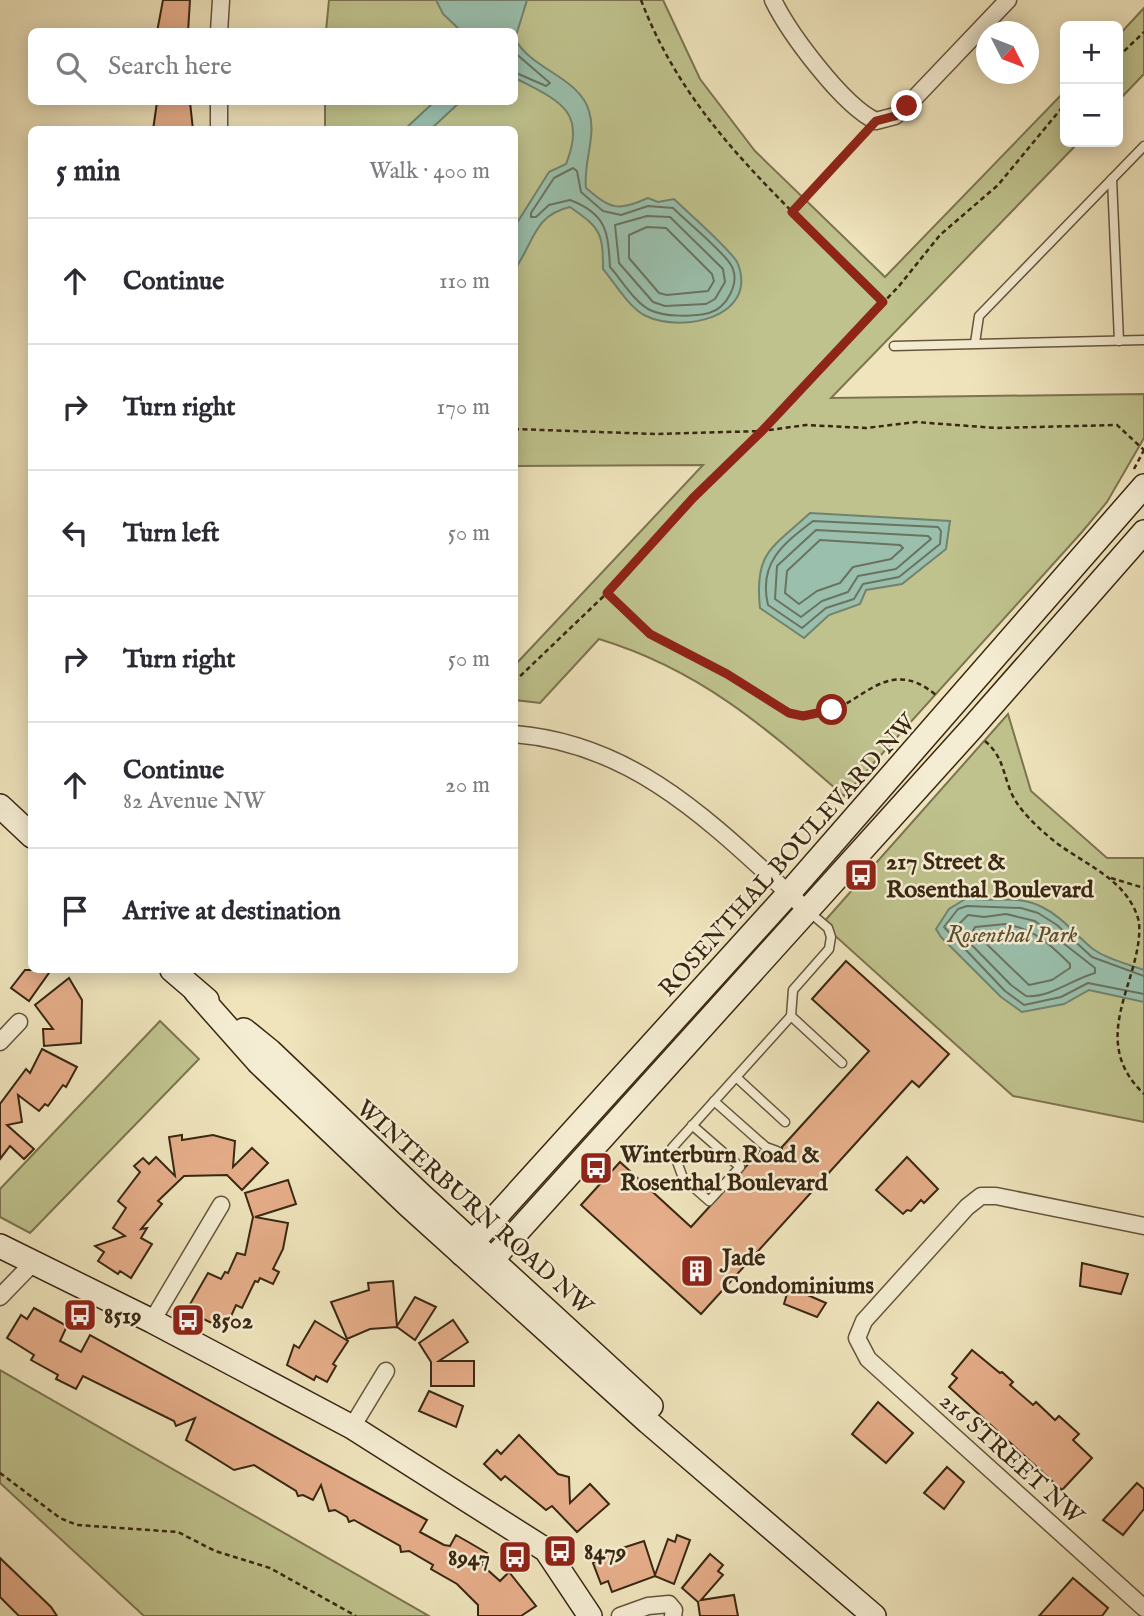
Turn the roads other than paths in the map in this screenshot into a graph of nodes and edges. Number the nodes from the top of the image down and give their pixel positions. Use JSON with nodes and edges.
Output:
{"nodes":[{"id":1,"x":221,"y":0,"type":"edge"},
{"id":2,"x":773,"y":0,"type":"edge"},
{"id":3,"x":1008,"y":0,"type":"edge"},
{"id":4,"x":219,"y":28,"type":"edge"},
{"id":5,"x":219,"y":105,"type":"edge"},
{"id":6,"x":219,"y":126,"type":"edge"},
{"id":7,"x":1144,"y":146,"type":"edge"},
{"id":8,"x":1112,"y":179,"type":"junction"},
{"id":9,"x":1144,"y":340,"type":"edge"},
{"id":10,"x":1119,"y":341,"type":"junction"},
{"id":11,"x":975,"y":343,"type":"junction"},
{"id":12,"x":894,"y":346,"type":"dead end"},
{"id":13,"x":1144,"y":486,"type":"edge"},
{"id":14,"x":1144,"y":532,"type":"edge"},
{"id":15,"x":518,"y":734,"type":"edge"},
{"id":16,"x":0,"y":806,"type":"edge"},
{"id":17,"x":28,"y":832,"type":"edge"},
{"id":18,"x":789,"y":893,"type":"junction"},
{"id":19,"x":808,"y":911,"type":"junction"},
{"id":20,"x":175,"y":973,"type":"edge"},
{"id":21,"x":791,"y":1016,"type":"junction"},
{"id":22,"x":19,"y":1022,"type":"dead end"},
{"id":23,"x":0,"y":1042,"type":"edge"},
{"id":24,"x":842,"y":1063,"type":"dead end"},
{"id":25,"x":736,"y":1077,"type":"junction"},
{"id":26,"x":714,"y":1101,"type":"junction"},
{"id":27,"x":785,"y":1122,"type":"dead end"},
{"id":28,"x":692,"y":1125,"type":"junction"},
{"id":29,"x":774,"y":1154,"type":"dead end"},
{"id":30,"x":221,"y":1205,"type":"dead end"},
{"id":31,"x":1144,"y":1226,"type":"edge"},
{"id":32,"x":0,"y":1247,"type":"edge"},
{"id":33,"x":468,"y":1247,"type":"junction"},
{"id":34,"x":32,"y":1264,"type":"junction"},
{"id":35,"x":487,"y":1265,"type":"junction"},
{"id":36,"x":0,"y":1297,"type":"edge"},
{"id":37,"x":152,"y":1321,"type":"junction"},
{"id":38,"x":386,"y":1371,"type":"dead end"},
{"id":39,"x":352,"y":1427,"type":"junction"},
{"id":40,"x":837,"y":1586,"type":"junction"},
{"id":41,"x":1144,"y":1608,"type":"edge"},
{"id":42,"x":590,"y":1616,"type":"edge"},
{"id":43,"x":620,"y":1616,"type":"edge"},
{"id":44,"x":673,"y":1616,"type":"edge"},
{"id":45,"x":867,"y":1616,"type":"edge"},
{"id":46,"x":874,"y":1616,"type":"edge"}],
"edges":[{"from":1,"to":4,"type":"street"},
{"from":2,"to":3,"type":"street"},
{"from":5,"to":6,"type":"street"},
{"from":7,"to":8,"type":"lane"},
{"from":8,"to":10,"type":"lane"},
{"from":8,"to":11,"type":"lane"},
{"from":9,"to":10,"type":"lane"},
{"from":10,"to":11,"type":"lane"},
{"from":11,"to":12,"type":"lane"},
{"from":13,"to":18,"type":"street","name":"ROSENTHAL BOULEVARD NW"},
{"from":14,"to":19,"type":"street"},
{"from":15,"to":18,"type":"street"},
{"from":16,"to":17,"type":"street"},
{"from":18,"to":19,"type":"street"},
{"from":18,"to":33,"type":"street","name":"ROSENTHAL BOULEVARD NW"},
{"from":19,"to":21,"type":"lane"},
{"from":19,"to":35,"type":"street"},
{"from":20,"to":33,"type":"street","name":"WINTERBURN ROAD NW"},
{"from":21,"to":24,"type":"lane"},
{"from":21,"to":25,"type":"lane"},
{"from":22,"to":23,"type":"street"},
{"from":25,"to":26,"type":"lane"},
{"from":25,"to":27,"type":"lane"},
{"from":26,"to":28,"type":"lane"},
{"from":26,"to":29,"type":"lane"},
{"from":28,"to":28,"type":"lane"},
{"from":30,"to":37,"type":"street"},
{"from":31,"to":41,"type":"street","name":"216 STREET NW"},
{"from":32,"to":34,"type":"street"},
{"from":33,"to":35,"type":"street","name":"WINTERBURN ROAD NW"},
{"from":34,"to":36,"type":"street"},
{"from":34,"to":37,"type":"street"},
{"from":35,"to":40,"type":"street","name":"WINTERBURN ROAD NW"},
{"from":37,"to":39,"type":"street"},
{"from":38,"to":39,"type":"street"},
{"from":39,"to":42,"type":"street"},
{"from":40,"to":45,"type":"street","name":"WINTERBURN ROAD NW"},
{"from":40,"to":46,"type":"street","name":"WINTERBURN ROAD NW"},
{"from":43,"to":44,"type":"street"}]}
